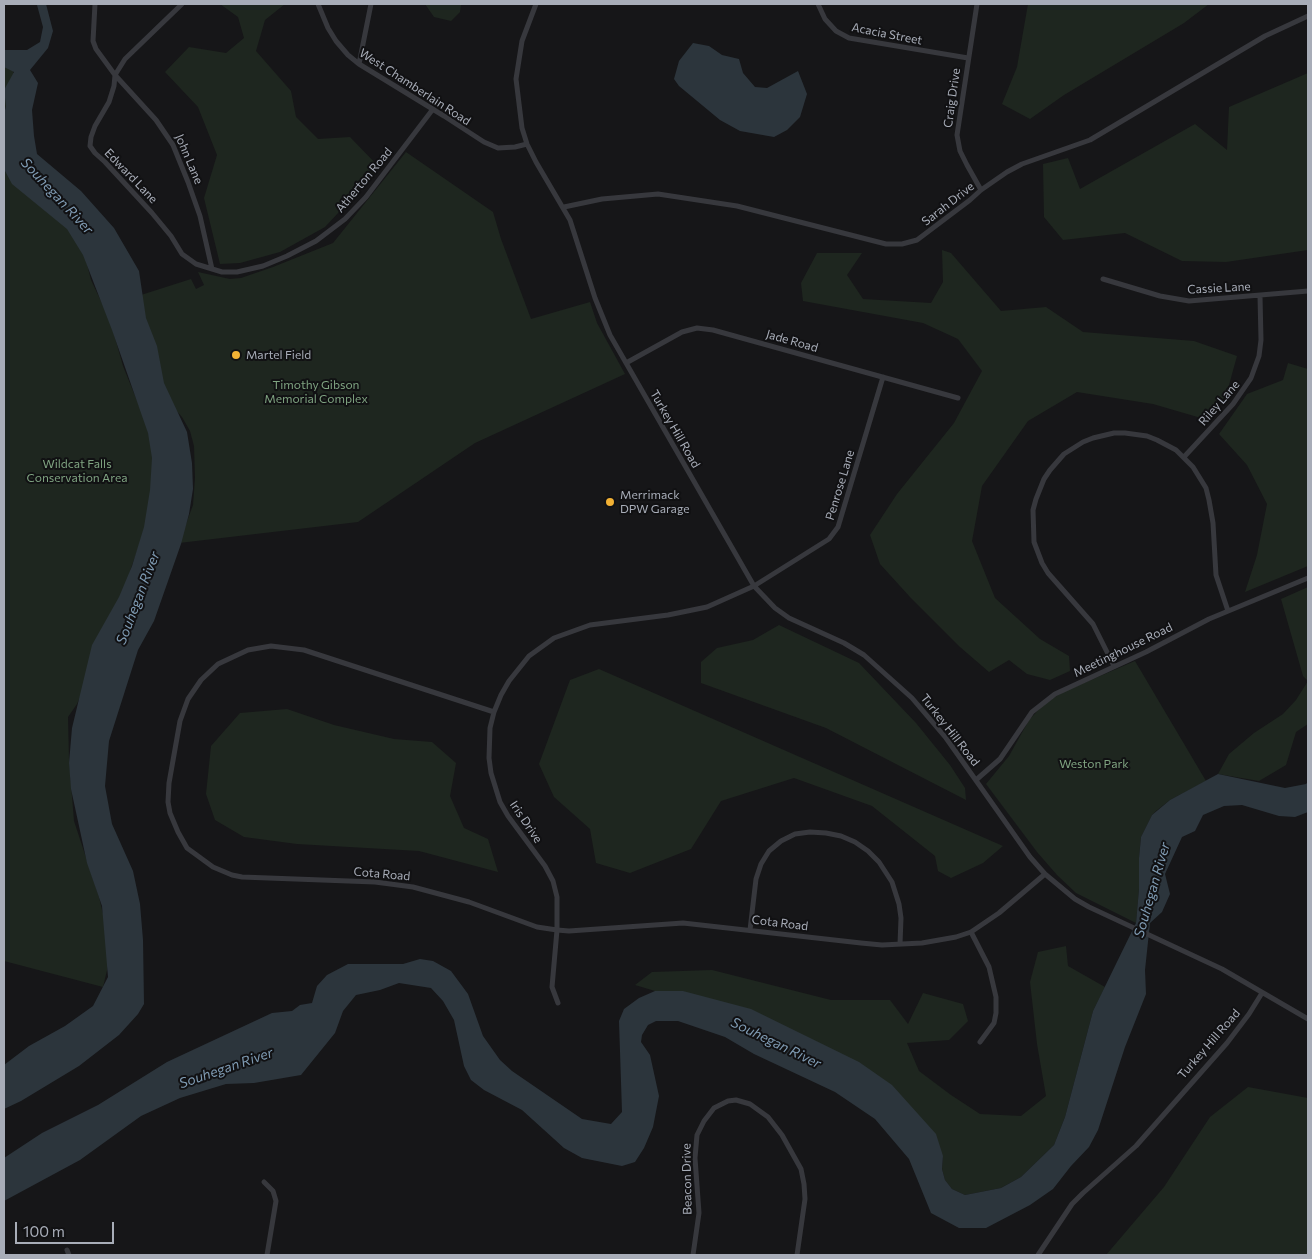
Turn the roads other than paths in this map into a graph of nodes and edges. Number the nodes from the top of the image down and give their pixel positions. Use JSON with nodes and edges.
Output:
{"nodes":[{"id":1,"x":95,"y":4,"type":"edge"},
{"id":2,"x":182,"y":4,"type":"edge"},
{"id":3,"x":318,"y":4,"type":"edge"},
{"id":4,"x":371,"y":4,"type":"edge"},
{"id":5,"x":536,"y":4,"type":"edge"},
{"id":6,"x":818,"y":4,"type":"edge"},
{"id":7,"x":977,"y":4,"type":"edge"},
{"id":8,"x":1308,"y":16,"type":"edge"},
{"id":9,"x":968,"y":58,"type":"junction"},
{"id":10,"x":359,"y":64,"type":"junction"},
{"id":11,"x":115,"y":75,"type":"junction"},
{"id":12,"x":433,"y":109,"type":"junction"},
{"id":13,"x":527,"y":144,"type":"junction"},
{"id":14,"x":982,"y":190,"type":"junction"},
{"id":15,"x":564,"y":208,"type":"junction"},
{"id":16,"x":212,"y":269,"type":"junction"},
{"id":17,"x":1104,"y":279,"type":"dead end"},
{"id":18,"x":1308,"y":291,"type":"edge"},
{"id":19,"x":1260,"y":296,"type":"junction"},
{"id":20,"x":626,"y":363,"type":"junction"},
{"id":21,"x":882,"y":377,"type":"junction"},
{"id":22,"x":958,"y":398,"type":"dead end"},
{"id":23,"x":1184,"y":458,"type":"junction"},
{"id":24,"x":1308,"y":578,"type":"edge"},
{"id":25,"x":754,"y":586,"type":"junction"},
{"id":26,"x":1228,"y":612,"type":"junction"},
{"id":27,"x":1114,"y":666,"type":"junction"},
{"id":28,"x":494,"y":712,"type":"junction"},
{"id":29,"x":976,"y":780,"type":"junction"},
{"id":30,"x":1045,"y":874,"type":"junction"},
{"id":31,"x":556,"y":930,"type":"junction"},
{"id":32,"x":750,"y":930,"type":"junction"},
{"id":33,"x":971,"y":932,"type":"junction"},
{"id":34,"x":900,"y":944,"type":"junction"},
{"id":35,"x":1262,"y":993,"type":"junction"},
{"id":36,"x":558,"y":1003,"type":"dead end"},
{"id":37,"x":1308,"y":1019,"type":"edge"},
{"id":38,"x":980,"y":1042,"type":"dead end"},
{"id":39,"x":264,"y":1182,"type":"dead end"},
{"id":40,"x":267,"y":1255,"type":"edge"},
{"id":41,"x":693,"y":1255,"type":"edge"},
{"id":42,"x":797,"y":1255,"type":"edge"},
{"id":43,"x":1038,"y":1255,"type":"edge"}],
"edges":[{"from":1,"to":11,"type":"street","name":"John Lane"},
{"from":2,"to":11,"type":"street"},
{"from":3,"to":10,"type":"street","name":"West Chamberlain Road"},
{"from":4,"to":10,"type":"street"},
{"from":5,"to":13,"type":"street","name":"Turkey Hill Road"},
{"from":6,"to":9,"type":"street","name":"Acacia Street"},
{"from":7,"to":9,"type":"street","name":"Craig Drive"},
{"from":8,"to":14,"type":"street","name":"Sarah Drive"},
{"from":9,"to":14,"type":"street","name":"Craig Drive"},
{"from":10,"to":12,"type":"street","name":"West Chamberlain Road"},
{"from":11,"to":16,"type":"street","name":"John Lane"},
{"from":11,"to":16,"type":"street","name":"Edward Lane"},
{"from":12,"to":13,"type":"street","name":"West Chamberlain Road"},
{"from":12,"to":16,"type":"street","name":"Atherton Road"},
{"from":13,"to":15,"type":"street","name":"Turkey Hill Road"},
{"from":14,"to":15,"type":"street","name":"Sarah Drive"},
{"from":15,"to":20,"type":"street","name":"Turkey Hill Road"},
{"from":17,"to":19,"type":"street","name":"Cassie Lane"},
{"from":18,"to":19,"type":"street","name":"Cassie Lane"},
{"from":19,"to":23,"type":"street","name":"Riley Lane"},
{"from":20,"to":21,"type":"street","name":"Jade Road"},
{"from":20,"to":25,"type":"street","name":"Turkey Hill Road"},
{"from":21,"to":22,"type":"street","name":"Jade Road"},
{"from":21,"to":25,"type":"street","name":"Penrose Lane"},
{"from":23,"to":26,"type":"street"},
{"from":23,"to":27,"type":"street"},
{"from":24,"to":26,"type":"street","name":"Meetinghouse Road"},
{"from":25,"to":28,"type":"street","name":"Iris Drive"},
{"from":25,"to":29,"type":"street","name":"Turkey Hill Road"},
{"from":26,"to":27,"type":"street","name":"Meetinghouse Road"},
{"from":27,"to":29,"type":"street","name":"Meetinghouse Road"},
{"from":28,"to":31,"type":"street","name":"Iris Drive"},
{"from":28,"to":31,"type":"street","name":"Cota Road"},
{"from":29,"to":30,"type":"street","name":"Turkey Hill Road"},
{"from":30,"to":33,"type":"street","name":"Cota Road"},
{"from":30,"to":35,"type":"street","name":"Turkey Hill Road"},
{"from":31,"to":32,"type":"street","name":"Cota Road"},
{"from":31,"to":36,"type":"street","name":"Iris Drive"},
{"from":32,"to":34,"type":"street","name":"Cota Road"},
{"from":32,"to":34,"type":"street"},
{"from":33,"to":34,"type":"street","name":"Cota Road"},
{"from":33,"to":38,"type":"street"},
{"from":35,"to":37,"type":"street"},
{"from":35,"to":43,"type":"street","name":"Turkey Hill Road"},
{"from":39,"to":40,"type":"street"},
{"from":41,"to":42,"type":"street","name":"Beacon Drive"}]}
